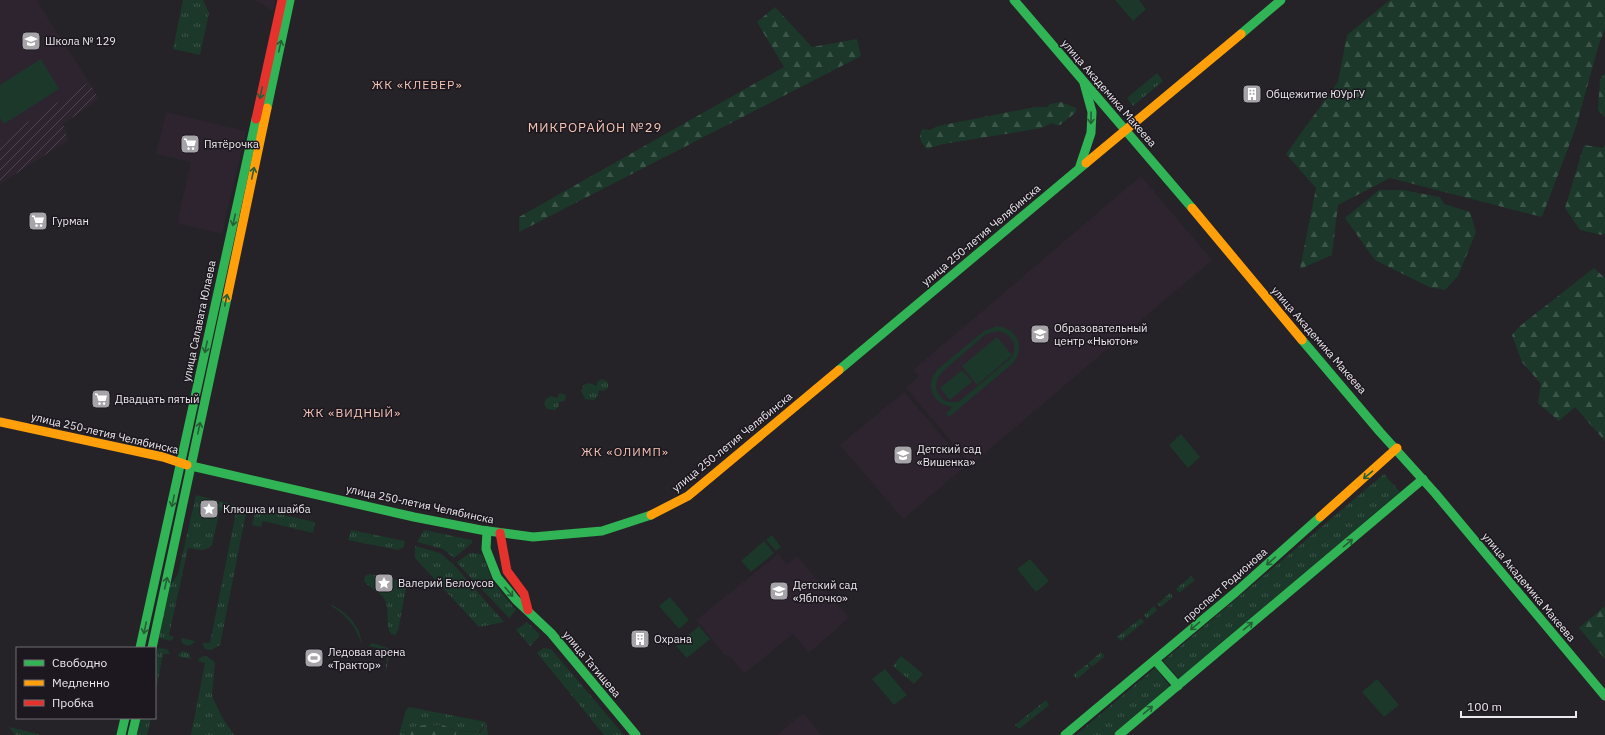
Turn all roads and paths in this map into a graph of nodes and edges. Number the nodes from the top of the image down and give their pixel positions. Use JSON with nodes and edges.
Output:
{"nodes":[{"id":1,"x":282,"y":0,"type":"edge"},
{"id":2,"x":290,"y":0,"type":"edge"},
{"id":3,"x":1014,"y":0,"type":"edge"},
{"id":4,"x":1281,"y":0,"type":"edge"},
{"id":5,"x":1084,"y":80,"type":"junction"},
{"id":6,"x":1125,"y":129,"type":"junction"},
{"id":7,"x":1080,"y":166,"type":"junction"},
{"id":8,"x":0,"y":422,"type":"edge"},
{"id":9,"x":1397,"y":448,"type":"junction"},
{"id":10,"x":181,"y":463,"type":"junction"},
{"id":11,"x":192,"y":466,"type":"junction"},
{"id":12,"x":1423,"y":480,"type":"junction"},
{"id":13,"x":487,"y":531,"type":"junction"},
{"id":14,"x":500,"y":533,"type":"junction"},
{"id":15,"x":528,"y":610,"type":"junction"},
{"id":16,"x":140,"y":647,"type":"edge"},
{"id":17,"x":152,"y":647,"type":"edge"},
{"id":18,"x":1155,"y":660,"type":"junction"},
{"id":19,"x":1178,"y":686,"type":"junction"},
{"id":20,"x":1605,"y":696,"type":"edge"},
{"id":21,"x":125,"y":719,"type":"edge"},
{"id":22,"x":136,"y":719,"type":"edge"},
{"id":23,"x":121,"y":735,"type":"edge"},
{"id":24,"x":132,"y":735,"type":"edge"},
{"id":25,"x":636,"y":735,"type":"edge"},
{"id":26,"x":1065,"y":735,"type":"edge"},
{"id":27,"x":1119,"y":735,"type":"edge"}],
"edges":[{"from":1,"to":10,"type":"street","name":"улица Салавата Юлаева","one_way":true},
{"from":11,"to":2,"type":"street","name":"улица Салавата Юлаева","one_way":true},
{"from":3,"to":5,"type":"street","name":"улица Академика Макеева"},
{"from":4,"to":6,"type":"street","name":"улица 250-летия Челябинска"},
{"from":5,"to":6,"type":"street","name":"улица Академика Макеева"},
{"from":5,"to":7,"type":"street","one_way":true},
{"from":6,"to":7,"type":"street","name":"улица 250-летия Челябинска"},
{"from":6,"to":9,"type":"street","name":"улица Академика Макеева"},
{"from":7,"to":14,"type":"street","name":"улица 250-летия Челябинска"},
{"from":8,"to":10,"type":"street","name":"улица 250-летия Челябинска"},
{"from":9,"to":12,"type":"street","name":"улица Академика Макеева"},
{"from":9,"to":18,"type":"street","name":"проспект Родионова","one_way":true},
{"from":10,"to":11,"type":"street","name":"улица 250-летия Челябинска"},
{"from":10,"to":16,"type":"street","name":"улица Салавата Юлаева","one_way":true},
{"from":11,"to":13,"type":"street","name":"улица 250-летия Челябинска"},
{"from":17,"to":11,"type":"street","name":"улица Салавата Юлаева","one_way":true},
{"from":19,"to":12,"type":"street","one_way":true},
{"from":12,"to":20,"type":"street","name":"улица Академика Макеева"},
{"from":13,"to":14,"type":"street","name":"улица 250-летия Челябинска"},
{"from":13,"to":15,"type":"street","name":"улица Татищева","one_way":true},
{"from":14,"to":15,"type":"street","name":"улица Татищева"},
{"from":15,"to":25,"type":"street","name":"улица Татищева"},
{"from":18,"to":19,"type":"street"},
{"from":18,"to":26,"type":"street","name":"проспект Родионова"},
{"from":27,"to":19,"type":"street","one_way":true},
{"from":21,"to":23,"type":"street"},
{"from":22,"to":24,"type":"street"}]}
